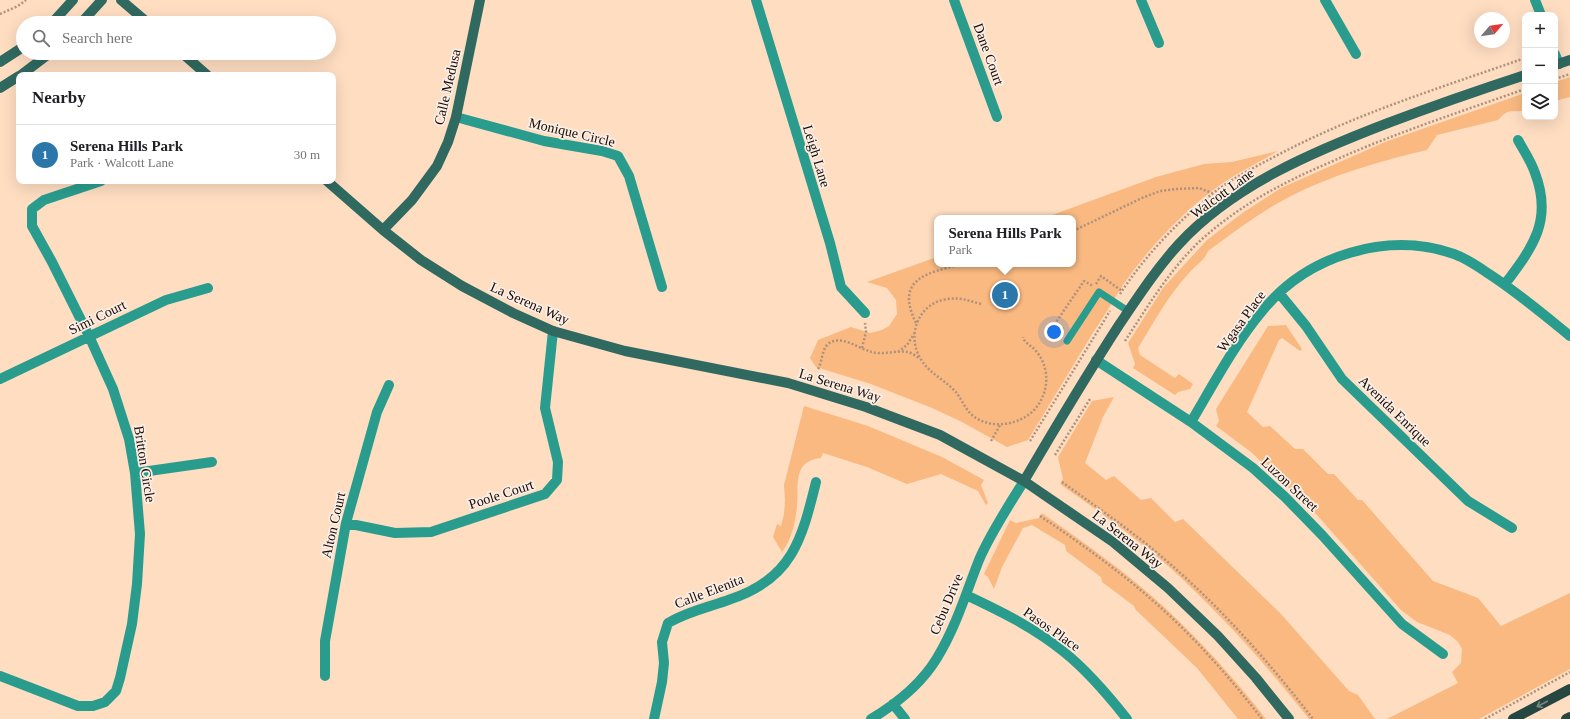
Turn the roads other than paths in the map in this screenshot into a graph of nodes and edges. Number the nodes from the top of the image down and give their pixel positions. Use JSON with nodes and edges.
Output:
{"nodes":[{"id":1,"x":73,"y":0,"type":"edge"},
{"id":2,"x":102,"y":0,"type":"edge"},
{"id":3,"x":121,"y":0,"type":"edge"},
{"id":4,"x":480,"y":0,"type":"edge"},
{"id":5,"x":756,"y":0,"type":"edge"},
{"id":6,"x":954,"y":0,"type":"edge"},
{"id":7,"x":1142,"y":0,"type":"edge"},
{"id":8,"x":1325,"y":0,"type":"edge"},
{"id":9,"x":1535,"y":0,"type":"edge"},
{"id":10,"x":1540,"y":12,"type":"edge"},
{"id":11,"x":58,"y":16,"type":"edge"},
{"id":12,"x":87,"y":16,"type":"edge"},
{"id":13,"x":140,"y":16,"type":"edge"},
{"id":14,"x":1158,"y":43,"type":"dead end"},
{"id":15,"x":16,"y":52,"type":"edge"},
{"id":16,"x":1356,"y":54,"type":"dead end"},
{"id":17,"x":41,"y":60,"type":"edge"},
{"id":18,"x":190,"y":60,"type":"edge"},
{"id":19,"x":1570,"y":60,"type":"edge"},
{"id":20,"x":0,"y":62,"type":"edge"},
{"id":21,"x":1558,"y":65,"type":"edge"},
{"id":22,"x":25,"y":72,"type":"edge"},
{"id":23,"x":204,"y":72,"type":"edge"},
{"id":24,"x":1522,"y":76,"type":"edge"},
{"id":25,"x":16,"y":78,"type":"edge"},
{"id":26,"x":0,"y":88,"type":"edge"},
{"id":27,"x":456,"y":117,"type":"junction"},
{"id":28,"x":997,"y":117,"type":"dead end"},
{"id":29,"x":1518,"y":140,"type":"dead end"},
{"id":30,"x":92,"y":184,"type":"edge"},
{"id":31,"x":330,"y":184,"type":"edge"},
{"id":32,"x":383,"y":230,"type":"junction"},
{"id":33,"x":1505,"y":284,"type":"junction"},
{"id":34,"x":208,"y":288,"type":"dead end"},
{"id":35,"x":662,"y":288,"type":"dead end"},
{"id":36,"x":1279,"y":293,"type":"junction"},
{"id":37,"x":1128,"y":311,"type":"junction"},
{"id":38,"x":865,"y":312,"type":"road end"},
{"id":39,"x":553,"y":331,"type":"junction"},
{"id":40,"x":89,"y":336,"type":"junction"},
{"id":41,"x":1570,"y":336,"type":"edge"},
{"id":42,"x":1067,"y":341,"type":"dead end"},
{"id":43,"x":1096,"y":360,"type":"junction"},
{"id":44,"x":0,"y":379,"type":"edge"},
{"id":45,"x":389,"y":385,"type":"dead end"},
{"id":46,"x":1191,"y":422,"type":"junction"},
{"id":47,"x":212,"y":462,"type":"dead end"},
{"id":48,"x":135,"y":473,"type":"junction"},
{"id":49,"x":1024,"y":481,"type":"junction"},
{"id":50,"x":816,"y":482,"type":"dead end"},
{"id":51,"x":346,"y":523,"type":"junction"},
{"id":52,"x":1512,"y":528,"type":"dead end"},
{"id":53,"x":966,"y":595,"type":"junction"},
{"id":54,"x":1443,"y":654,"type":"dead end"},
{"id":55,"x":0,"y":676,"type":"edge"},
{"id":56,"x":325,"y":676,"type":"dead end"},
{"id":57,"x":1570,"y":688,"type":"edge"},
{"id":58,"x":893,"y":704,"type":"junction"},
{"id":59,"x":1570,"y":717,"type":"edge"},
{"id":60,"x":654,"y":719,"type":"edge"},
{"id":61,"x":871,"y":719,"type":"edge"},
{"id":62,"x":905,"y":719,"type":"edge"},
{"id":63,"x":1127,"y":719,"type":"edge"},
{"id":64,"x":1289,"y":719,"type":"edge"},
{"id":65,"x":1513,"y":719,"type":"edge"},
{"id":66,"x":1566,"y":719,"type":"edge"}],
"edges":[{"from":1,"to":11,"type":"main road"},
{"from":2,"to":12,"type":"main road"},
{"from":3,"to":13,"type":"main road"},
{"from":4,"to":27,"type":"main road","name":"Calle Medusa"},
{"from":5,"to":38,"type":"street","name":"Leigh Lane"},
{"from":6,"to":28,"type":"street","name":"Dane Court"},
{"from":7,"to":14,"type":"street"},
{"from":8,"to":16,"type":"street"},
{"from":9,"to":10,"type":"street"},
{"from":15,"to":20,"type":"main road"},
{"from":17,"to":22,"type":"main road"},
{"from":18,"to":23,"type":"main road"},
{"from":19,"to":21,"type":"main road"},
{"from":24,"to":37,"type":"main road","name":"Walcott Lane"},
{"from":25,"to":26,"type":"main road"},
{"from":27,"to":32,"type":"main road","name":"Calle Medusa"},
{"from":27,"to":35,"type":"street","name":"Monique Circle"},
{"from":29,"to":33,"type":"street"},
{"from":30,"to":40,"type":"street","name":"Britton Circle"},
{"from":31,"to":32,"type":"main road","name":"La Serena Way"},
{"from":32,"to":39,"type":"main road","name":"La Serena Way"},
{"from":33,"to":36,"type":"street","name":"Wgasa Place"},
{"from":33,"to":41,"type":"street","name":"Wgasa Place"},
{"from":34,"to":40,"type":"street","name":"Simi Court"},
{"from":36,"to":46,"type":"street","name":"Wgasa Place"},
{"from":36,"to":52,"type":"street","name":"Avenida Enrique"},
{"from":37,"to":42,"type":"lane"},
{"from":37,"to":43,"type":"main road","name":"Walcott Lane"},
{"from":39,"to":49,"type":"main road","name":"La Serena Way"},
{"from":39,"to":51,"type":"street","name":"Poole Court"},
{"from":40,"to":44,"type":"street","name":"Simi Court"},
{"from":40,"to":48,"type":"street","name":"Britton Circle"},
{"from":43,"to":46,"type":"street","name":"Luzon Street"},
{"from":43,"to":49,"type":"main road","name":"Walcott Lane"},
{"from":45,"to":51,"type":"street","name":"Alton Court"},
{"from":46,"to":54,"type":"street","name":"Luzon Street"},
{"from":47,"to":48,"type":"street"},
{"from":48,"to":55,"type":"street","name":"Britton Circle"},
{"from":49,"to":53,"type":"street","name":"Cebu Drive"},
{"from":49,"to":64,"type":"main road","name":"La Serena Way"},
{"from":50,"to":60,"type":"street","name":"Calle Elenita"},
{"from":51,"to":56,"type":"street","name":"Alton Court"},
{"from":53,"to":58,"type":"street","name":"Cebu Drive"},
{"from":53,"to":63,"type":"street","name":"Pasos Place"},
{"from":57,"to":65,"type":"main road","one_way":true},
{"from":58,"to":61,"type":"street","name":"Cebu Drive"},
{"from":58,"to":62,"type":"street"},
{"from":59,"to":66,"type":"main road"}]}
